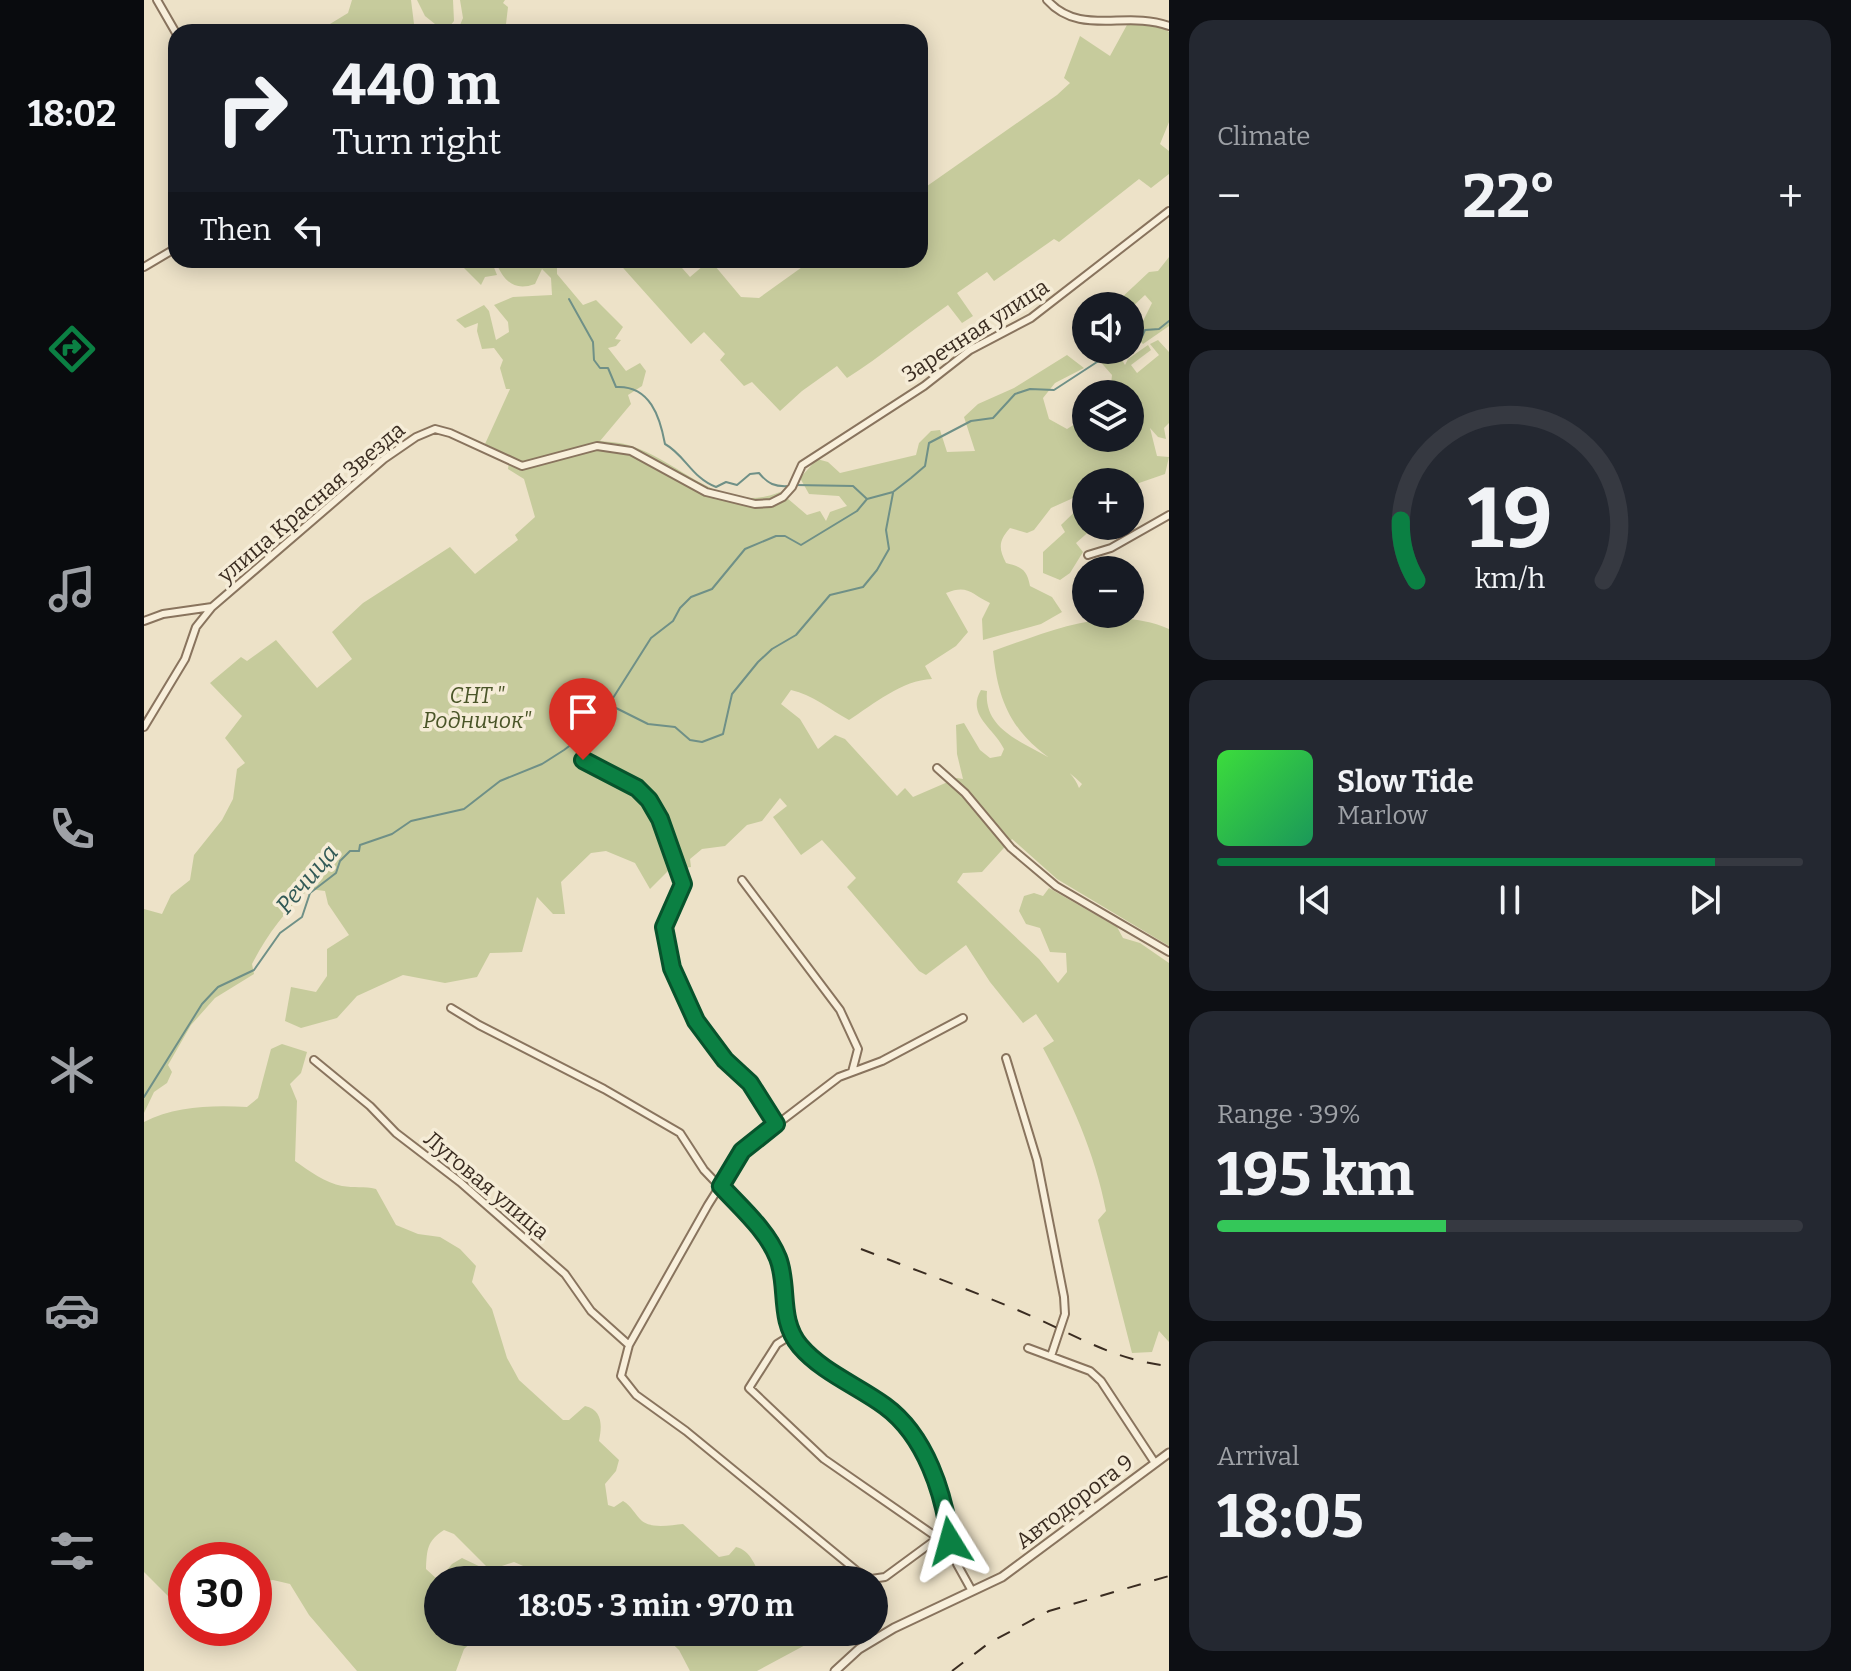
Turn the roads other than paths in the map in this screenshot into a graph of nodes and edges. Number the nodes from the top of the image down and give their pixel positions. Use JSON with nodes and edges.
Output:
{"nodes":[{"id":1,"x":157,"y":0,"type":"edge"},
{"id":2,"x":1047,"y":0,"type":"edge"},
{"id":3,"x":171,"y":24,"type":"edge"},
{"id":4,"x":1169,"y":26,"type":"edge"},
{"id":5,"x":1169,"y":211,"type":"edge"},
{"id":6,"x":168,"y":253,"type":"edge"},
{"id":7,"x":144,"y":267,"type":"edge"},
{"id":8,"x":522,"y":466,"type":"joint"},
{"id":9,"x":1169,"y":515,"type":"edge"},
{"id":10,"x":1088,"y":555,"type":"dead end"},
{"id":11,"x":212,"y":607,"type":"junction"},
{"id":12,"x":144,"y":621,"type":"edge"},
{"id":13,"x":144,"y":727,"type":"edge"},
{"id":14,"x":583,"y":760,"type":"dead end"},
{"id":15,"x":937,"y":768,"type":"dead end"},
{"id":16,"x":742,"y":880,"type":"dead end"},
{"id":17,"x":1169,"y":952,"type":"edge"},
{"id":18,"x":451,"y":1008,"type":"dead end"},
{"id":19,"x":963,"y":1018,"type":"dead end"},
{"id":20,"x":1006,"y":1058,"type":"dead end"},
{"id":21,"x":314,"y":1060,"type":"dead end"},
{"id":22,"x":852,"y":1072,"type":"junction"},
{"id":23,"x":776,"y":1124,"type":"junction"},
{"id":24,"x":721,"y":1186,"type":"junction"},
{"id":25,"x":793,"y":1334,"type":"junction"},
{"id":26,"x":629,"y":1345,"type":"junction"},
{"id":27,"x":1028,"y":1348,"type":"dead end"},
{"id":28,"x":1051,"y":1356,"type":"junction"},
{"id":29,"x":1169,"y":1453,"type":"edge"},
{"id":30,"x":1155,"y":1463,"type":"junction"},
{"id":31,"x":938,"y":1538,"type":"junction"},
{"id":32,"x":950,"y":1541,"type":"junction"},
{"id":33,"x":972,"y":1591,"type":"junction"},
{"id":34,"x":835,"y":1671,"type":"edge"}],
"edges":[{"from":1,"to":3,"type":"street"},
{"from":2,"to":4,"type":"street"},
{"from":5,"to":8,"type":"street","name":"Заречная улица"},
{"from":6,"to":7,"type":"street"},
{"from":8,"to":11,"type":"street","name":"улица Красная Звезда"},
{"from":9,"to":10,"type":"street"},
{"from":11,"to":12,"type":"street","name":"улица Красная Звезда"},
{"from":11,"to":13,"type":"street","name":"улица Красная Звезда"},
{"from":14,"to":23,"type":"street"},
{"from":15,"to":17,"type":"street"},
{"from":16,"to":22,"type":"street"},
{"from":18,"to":24,"type":"street"},
{"from":19,"to":22,"type":"street"},
{"from":20,"to":28,"type":"street"},
{"from":21,"to":26,"type":"street","name":"Луговая улица"},
{"from":22,"to":23,"type":"street"},
{"from":23,"to":24,"type":"street"},
{"from":24,"to":25,"type":"street"},
{"from":24,"to":26,"type":"street"},
{"from":25,"to":31,"type":"street"},
{"from":25,"to":32,"type":"street"},
{"from":26,"to":31,"type":"street"},
{"from":27,"to":28,"type":"street"},
{"from":28,"to":30,"type":"street"},
{"from":29,"to":30,"type":"street","name":"Автодорога 9"},
{"from":30,"to":33,"type":"street","name":"Автодорога 9"},
{"from":31,"to":32,"type":"street"},
{"from":32,"to":33,"type":"street"},
{"from":33,"to":34,"type":"street","name":"Автодорога 9"}]}
